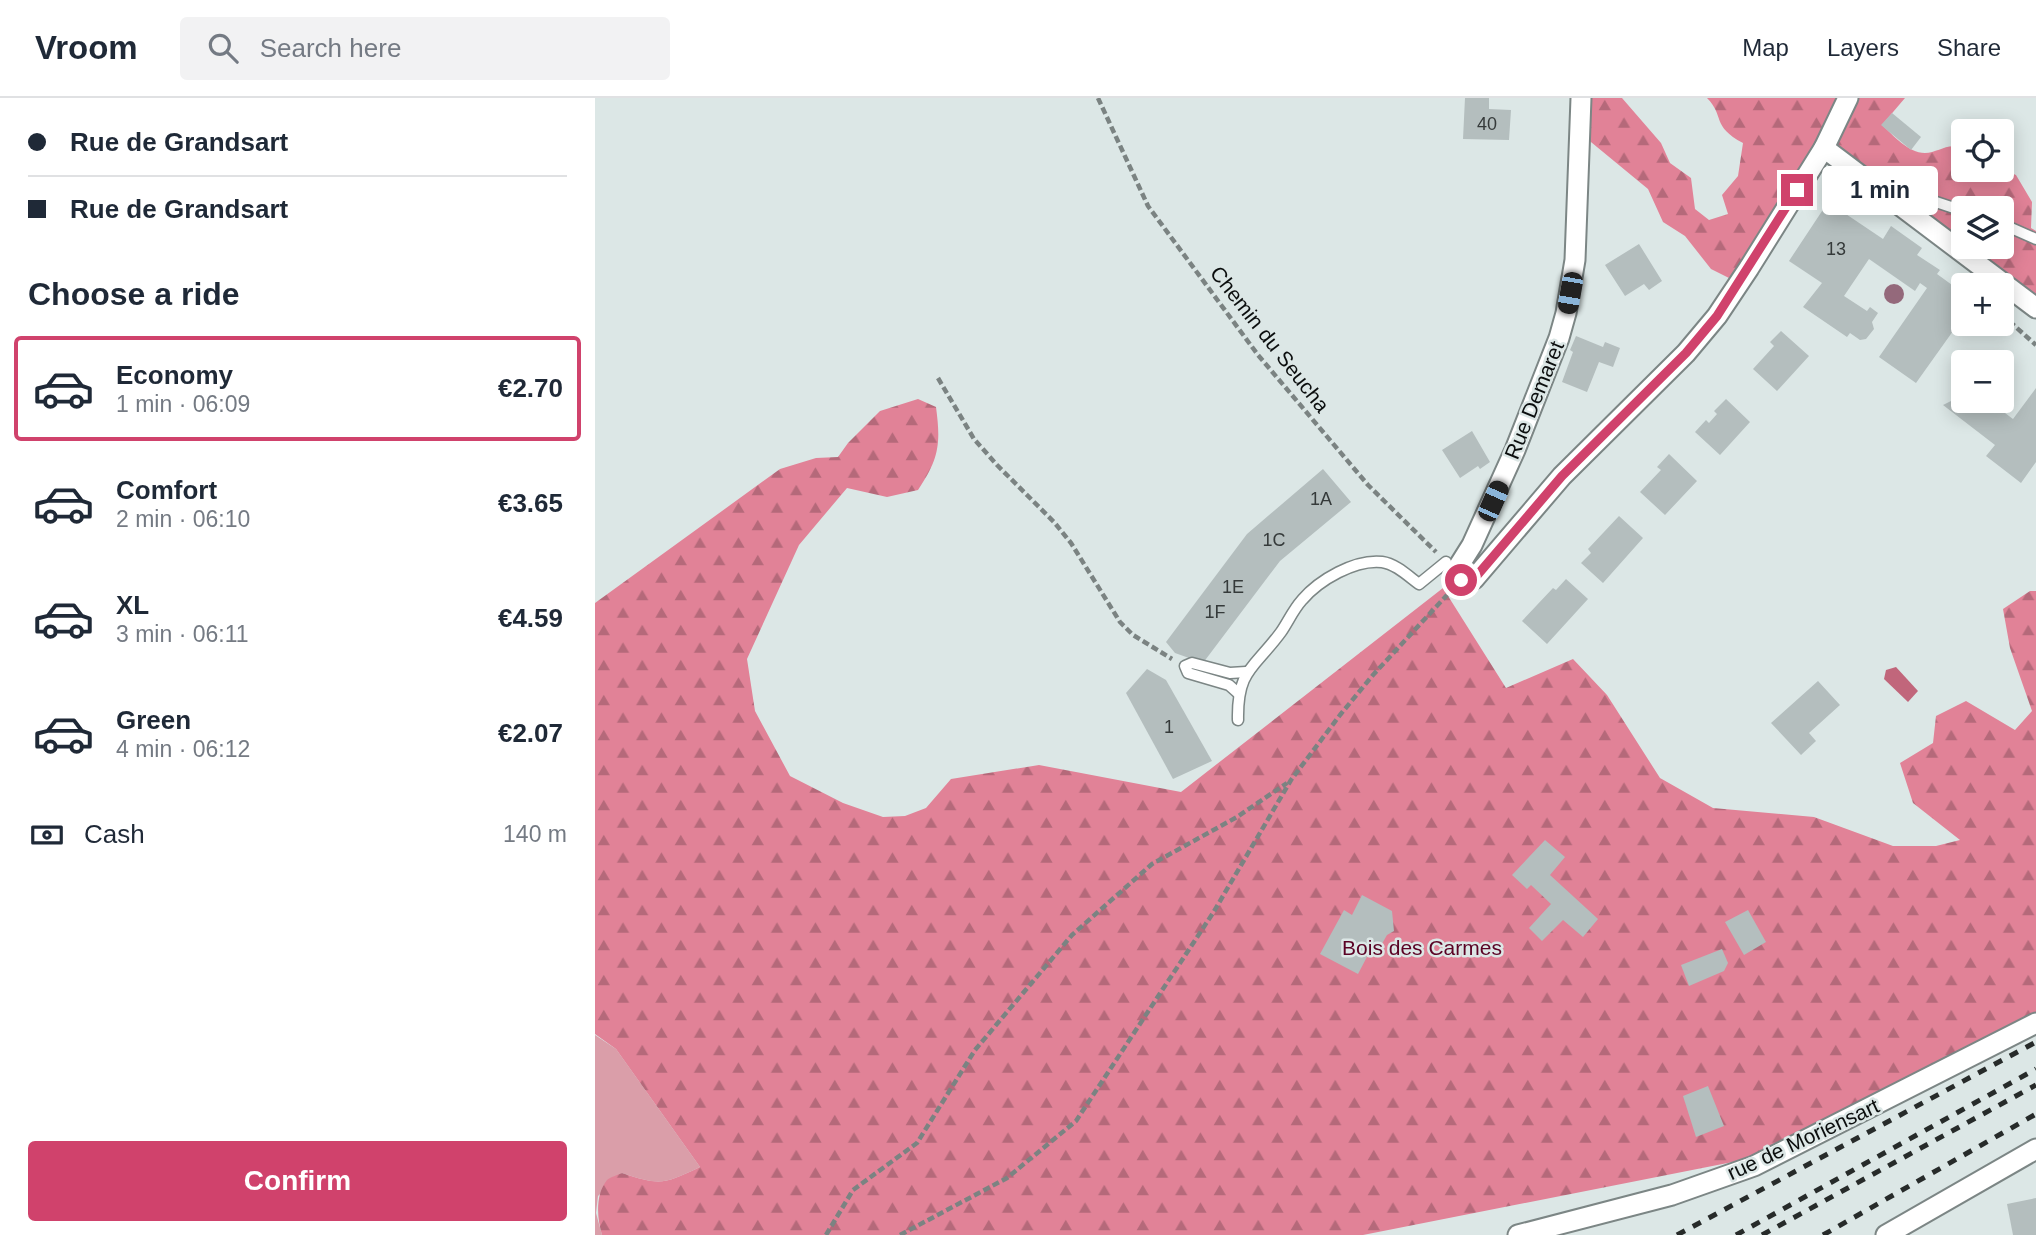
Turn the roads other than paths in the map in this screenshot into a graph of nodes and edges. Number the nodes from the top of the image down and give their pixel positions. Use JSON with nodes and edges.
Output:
{"nodes":[{"id":1,"x":1581,"y":98,"type":"edge"},
{"id":2,"x":1848,"y":98,"type":"edge"},
{"id":3,"x":1824,"y":148,"type":"junction"},
{"id":4,"x":1893,"y":199,"type":"junction"},
{"id":5,"x":1951,"y":207,"type":"edge"},
{"id":6,"x":2014,"y":229,"type":"edge"},
{"id":7,"x":2036,"y":239,"type":"edge"},
{"id":8,"x":2036,"y":308,"type":"edge"},
{"id":9,"x":1455,"y":569,"type":"junction"},
{"id":10,"x":1246,"y":672,"type":"junction"},
{"id":11,"x":1238,"y":693,"type":"junction"},
{"id":12,"x":1238,"y":720,"type":"dead end"},
{"id":13,"x":2036,"y":1023,"type":"edge"},
{"id":14,"x":2036,"y":1149,"type":"edge"},
{"id":15,"x":1518,"y":1235,"type":"edge"},
{"id":16,"x":1886,"y":1235,"type":"edge"}],
"edges":[{"from":1,"to":9,"type":"street","name":"Rue Demaret"},
{"from":2,"to":3,"type":"street"},
{"from":3,"to":4,"type":"street"},
{"from":3,"to":9,"type":"street"},
{"from":4,"to":5,"type":"lane"},
{"from":4,"to":8,"type":"street"},
{"from":6,"to":7,"type":"lane"},
{"from":9,"to":10,"type":"lane"},
{"from":10,"to":11,"type":"lane"},
{"from":10,"to":11,"type":"lane"},
{"from":11,"to":12,"type":"lane"},
{"from":13,"to":15,"type":"street","name":"rue de Moriensart"},
{"from":14,"to":16,"type":"street"}]}
